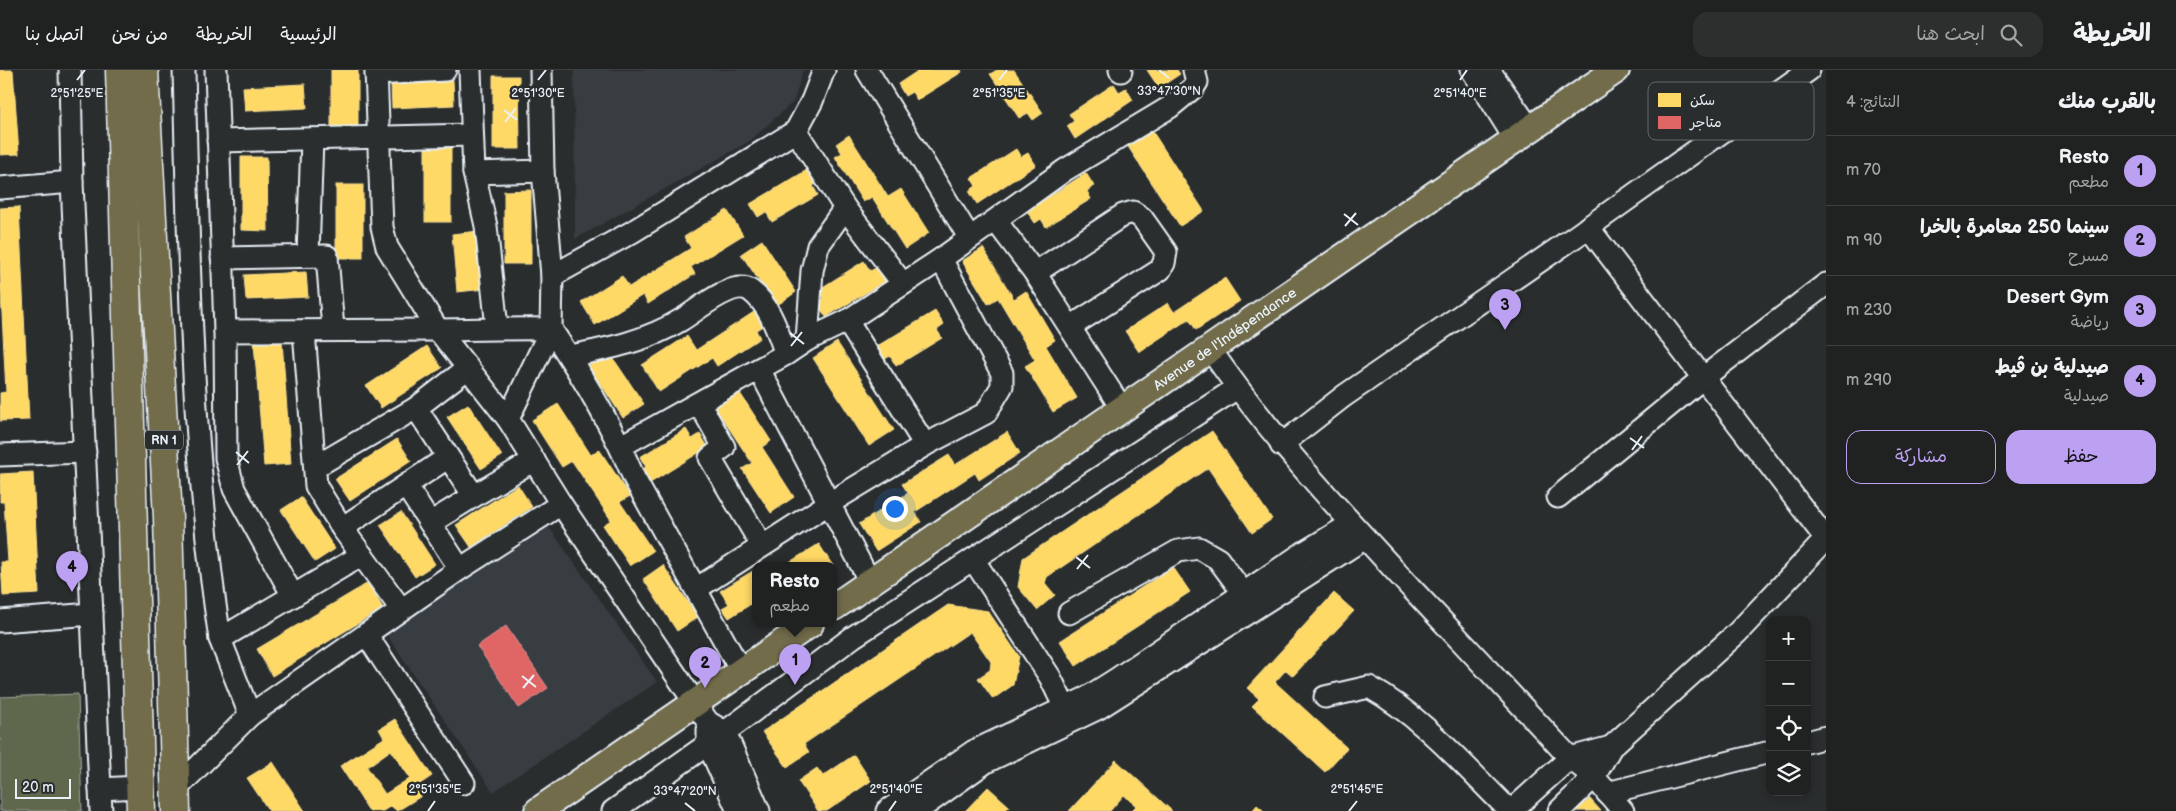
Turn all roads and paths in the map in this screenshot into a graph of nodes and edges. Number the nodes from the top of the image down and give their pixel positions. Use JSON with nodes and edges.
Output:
{"nodes":[{"id":1,"x":70,"y":70,"type":"edge"},
{"id":2,"x":120,"y":70,"type":"edge"},
{"id":3,"x":144,"y":70,"type":"edge"},
{"id":4,"x":184,"y":70,"type":"edge"},
{"id":5,"x":216,"y":70,"type":"edge"},
{"id":6,"x":445,"y":70,"type":"edge"},
{"id":7,"x":470,"y":70,"type":"edge"},
{"id":8,"x":541,"y":70,"type":"edge"},
{"id":9,"x":824,"y":70,"type":"edge"},
{"id":10,"x":868,"y":70,"type":"edge"},
{"id":11,"x":1194,"y":70,"type":"edge"},
{"id":12,"x":1472,"y":70,"type":"edge"},
{"id":13,"x":1489,"y":70,"type":"edge"},
{"id":14,"x":1616,"y":70,"type":"edge"},
{"id":15,"x":1809,"y":70,"type":"edge"},
{"id":16,"x":376,"y":72,"type":"edge"},
{"id":17,"x":1792,"y":82,"type":"edge"},
{"id":18,"x":796,"y":131,"type":"junction"},
{"id":19,"x":1522,"y":134,"type":"junction"},
{"id":20,"x":472,"y":135,"type":"junction"},
{"id":21,"x":377,"y":138,"type":"junction"},
{"id":22,"x":312,"y":139,"type":"junction"},
{"id":23,"x":1710,"y":140,"type":"edge"},
{"id":24,"x":218,"y":141,"type":"junction"},
{"id":25,"x":543,"y":171,"type":"junction"},
{"id":26,"x":474,"y":173,"type":"junction"},
{"id":27,"x":72,"y":182,"type":"junction"},
{"id":28,"x":0,"y":188,"type":"edge"},
{"id":29,"x":845,"y":208,"type":"junction"},
{"id":30,"x":996,"y":221,"type":"junction"},
{"id":31,"x":1588,"y":227,"type":"junction"},
{"id":32,"x":969,"y":237,"type":"junction"},
{"id":33,"x":308,"y":255,"type":"junction"},
{"id":34,"x":222,"y":258,"type":"junction"},
{"id":35,"x":941,"y":259,"type":"junction"},
{"id":36,"x":1035,"y":273,"type":"junction"},
{"id":37,"x":552,"y":276,"type":"junction"},
{"id":38,"x":903,"y":284,"type":"junction"},
{"id":39,"x":1826,"y":284,"type":"edge"},
{"id":40,"x":847,"y":321,"type":"junction"},
{"id":41,"x":1070,"y":327,"type":"junction"},
{"id":42,"x":497,"y":328,"type":"junction"},
{"id":43,"x":333,"y":329,"type":"junction"},
{"id":44,"x":551,"y":329,"type":"junction"},
{"id":45,"x":438,"y":330,"type":"junction"},
{"id":46,"x":225,"y":331,"type":"junction"},
{"id":47,"x":304,"y":331,"type":"junction"},
{"id":48,"x":807,"y":340,"type":"junction"},
{"id":49,"x":1210,"y":349,"type":"junction"},
{"id":50,"x":786,"y":354,"type":"junction"},
{"id":51,"x":569,"y":356,"type":"junction"},
{"id":52,"x":468,"y":368,"type":"junction"},
{"id":53,"x":759,"y":369,"type":"junction"},
{"id":54,"x":1703,"y":378,"type":"junction"},
{"id":55,"x":1237,"y":388,"type":"junction"},
{"id":56,"x":699,"y":403,"type":"junction"},
{"id":57,"x":416,"y":408,"type":"junction"},
{"id":58,"x":1122,"y":409,"type":"junction"},
{"id":59,"x":508,"y":419,"type":"junction"},
{"id":60,"x":1281,"y":444,"type":"junction"},
{"id":61,"x":925,"y":445,"type":"junction"},
{"id":62,"x":620,"y":446,"type":"junction"},
{"id":63,"x":85,"y":452,"type":"junction"},
{"id":64,"x":0,"y":455,"type":"edge"},
{"id":65,"x":447,"y":458,"type":"junction"},
{"id":66,"x":534,"y":460,"type":"junction"},
{"id":67,"x":315,"y":467,"type":"junction"},
{"id":68,"x":406,"y":486,"type":"junction"},
{"id":69,"x":474,"y":496,"type":"junction"},
{"id":70,"x":1558,"y":497,"type":"dead end"},
{"id":71,"x":561,"y":504,"type":"junction"},
{"id":72,"x":828,"y":504,"type":"junction"},
{"id":73,"x":430,"y":523,"type":"junction"},
{"id":74,"x":342,"y":528,"type":"junction"},
{"id":75,"x":1358,"y":531,"type":"junction"},
{"id":76,"x":1826,"y":539,"type":"edge"},
{"id":77,"x":762,"y":546,"type":"junction"},
{"id":78,"x":362,"y":555,"type":"junction"},
{"id":79,"x":973,"y":559,"type":"junction"},
{"id":80,"x":460,"y":569,"type":"junction"},
{"id":81,"x":870,"y":582,"type":"junction"},
{"id":82,"x":696,"y":589,"type":"junction"},
{"id":83,"x":1244,"y":594,"type":"junction"},
{"id":84,"x":293,"y":596,"type":"junction"},
{"id":85,"x":837,"y":605,"type":"edge"},
{"id":86,"x":401,"y":610,"type":"junction"},
{"id":87,"x":1069,"y":613,"type":"dead end"},
{"id":88,"x":92,"y":614,"type":"junction"},
{"id":89,"x":0,"y":621,"type":"edge"},
{"id":90,"x":806,"y":627,"type":"edge"},
{"id":91,"x":366,"y":634,"type":"junction"},
{"id":92,"x":220,"y":639,"type":"junction"},
{"id":93,"x":741,"y":671,"type":"junction"},
{"id":94,"x":1325,"y":697,"type":"dead end"},
{"id":95,"x":1065,"y":708,"type":"junction"},
{"id":96,"x":250,"y":715,"type":"junction"},
{"id":97,"x":709,"y":719,"type":"junction"},
{"id":98,"x":1826,"y":737,"type":"edge"},
{"id":99,"x":1811,"y":741,"type":"edge"},
{"id":100,"x":708,"y":744,"type":"junction"},
{"id":101,"x":1610,"y":748,"type":"junction"},
{"id":102,"x":1766,"y":753,"type":"edge"},
{"id":103,"x":1570,"y":758,"type":"junction"},
{"id":104,"x":1594,"y":777,"type":"junction"},
{"id":105,"x":464,"y":783,"type":"dead end"},
{"id":106,"x":100,"y":789,"type":"junction"},
{"id":107,"x":1607,"y":793,"type":"junction"},
{"id":108,"x":140,"y":799,"type":"edge"},
{"id":109,"x":175,"y":801,"type":"edge"},
{"id":110,"x":101,"y":811,"type":"edge"},
{"id":111,"x":538,"y":811,"type":"edge"},
{"id":112,"x":613,"y":811,"type":"edge"},
{"id":113,"x":738,"y":811,"type":"edge"},
{"id":114,"x":759,"y":811,"type":"edge"},
{"id":115,"x":887,"y":811,"type":"edge"},
{"id":116,"x":916,"y":811,"type":"edge"},
{"id":117,"x":1510,"y":811,"type":"edge"},
{"id":118,"x":1559,"y":811,"type":"edge"},
{"id":119,"x":1623,"y":811,"type":"edge"}],
"edges":[{"from":1,"to":27,"type":"street"},
{"from":2,"to":108,"type":"highway","number":"RN 1"},
{"from":3,"to":109,"type":"highway","number":"RN 1"},
{"from":4,"to":92,"type":"street"},
{"from":5,"to":24,"type":"street"},
{"from":6,"to":16,"type":"street"},
{"from":7,"to":20,"type":"street"},
{"from":8,"to":25,"type":"street"},
{"from":9,"to":18,"type":"street"},
{"from":10,"to":32,"type":"street"},
{"from":11,"to":30,"type":"street"},
{"from":12,"to":19,"type":"street"},
{"from":13,"to":19,"type":"street"},
{"from":14,"to":19,"type":"main road","name":"Avenue de l'Indépendance"},
{"from":15,"to":17,"type":"street"},
{"from":16,"to":21,"type":"street"},
{"from":18,"to":29,"type":"street"},
{"from":18,"to":37,"type":"street"},
{"from":19,"to":49,"type":"main road","name":"Avenue de l'Indépendance"},
{"from":20,"to":21,"type":"street"},
{"from":20,"to":26,"type":"street"},
{"from":21,"to":22,"type":"street"},
{"from":21,"to":45,"type":"street"},
{"from":22,"to":24,"type":"street"},
{"from":22,"to":33,"type":"street"},
{"from":23,"to":31,"type":"street"},
{"from":24,"to":34,"type":"street"},
{"from":25,"to":26,"type":"street"},
{"from":25,"to":37,"type":"street"},
{"from":26,"to":42,"type":"street"},
{"from":27,"to":28,"type":"street"},
{"from":27,"to":63,"type":"street"},
{"from":29,"to":38,"type":"street"},
{"from":29,"to":48,"type":"street"},
{"from":30,"to":32,"type":"street"},
{"from":30,"to":36,"type":"street"},
{"from":31,"to":54,"type":"street"},
{"from":31,"to":60,"type":"street"},
{"from":32,"to":35,"type":"street"},
{"from":33,"to":34,"type":"street"},
{"from":33,"to":43,"type":"street"},
{"from":34,"to":46,"type":"street"},
{"from":35,"to":38,"type":"street"},
{"from":35,"to":61,"type":"street"},
{"from":36,"to":41,"type":"street"},
{"from":36,"to":41,"type":"street"},
{"from":37,"to":44,"type":"street"},
{"from":38,"to":40,"type":"street"},
{"from":39,"to":54,"type":"street"},
{"from":40,"to":48,"type":"street"},
{"from":40,"to":61,"type":"street"},
{"from":41,"to":58,"type":"street"},
{"from":42,"to":44,"type":"street"},
{"from":42,"to":45,"type":"street"},
{"from":43,"to":45,"type":"street"},
{"from":43,"to":47,"type":"street"},
{"from":44,"to":51,"type":"street"},
{"from":44,"to":59,"type":"street"},
{"from":45,"to":52,"type":"street"},
{"from":46,"to":47,"type":"street"},
{"from":46,"to":84,"type":"street"},
{"from":47,"to":67,"type":"street"},
{"from":48,"to":50,"type":"street"},
{"from":49,"to":55,"type":"street"},
{"from":49,"to":58,"type":"main road","name":"Avenue de l'Indépendance"},
{"from":50,"to":51,"type":"street"},
{"from":50,"to":53,"type":"street"},
{"from":51,"to":62,"type":"street"},
{"from":52,"to":57,"type":"street"},
{"from":52,"to":59,"type":"street"},
{"from":53,"to":56,"type":"street"},
{"from":53,"to":72,"type":"street"},
{"from":54,"to":70,"type":"street"},
{"from":54,"to":76,"type":"street"},
{"from":55,"to":60,"type":"street"},
{"from":55,"to":79,"type":"street"},
{"from":56,"to":62,"type":"street"},
{"from":56,"to":77,"type":"street"},
{"from":57,"to":65,"type":"street"},
{"from":57,"to":67,"type":"street"},
{"from":58,"to":81,"type":"main road","name":"Avenue de l'Indépendance"},
{"from":59,"to":66,"type":"street"},
{"from":60,"to":75,"type":"street"},
{"from":61,"to":72,"type":"street"},
{"from":62,"to":82,"type":"street"},
{"from":63,"to":64,"type":"street"},
{"from":63,"to":88,"type":"street"},
{"from":65,"to":68,"type":"street"},
{"from":65,"to":69,"type":"street"},
{"from":66,"to":69,"type":"street"},
{"from":66,"to":71,"type":"street"},
{"from":67,"to":74,"type":"street"},
{"from":68,"to":73,"type":"street"},
{"from":68,"to":74,"type":"street"},
{"from":69,"to":73,"type":"street"},
{"from":71,"to":80,"type":"street"},
{"from":71,"to":97,"type":"street"},
{"from":72,"to":77,"type":"street"},
{"from":72,"to":81,"type":"street"},
{"from":73,"to":80,"type":"street"},
{"from":74,"to":78,"type":"street"},
{"from":75,"to":83,"type":"street"},
{"from":75,"to":103,"type":"street"},
{"from":75,"to":116,"type":"street"},
{"from":76,"to":101,"type":"street"},
{"from":77,"to":82,"type":"street"},
{"from":78,"to":84,"type":"street"},
{"from":78,"to":86,"type":"street"},
{"from":79,"to":95,"type":"street"},
{"from":79,"to":97,"type":"street"},
{"from":80,"to":86,"type":"street"},
{"from":81,"to":85,"type":"main road","name":"Avenue de l'Indépendance"},
{"from":82,"to":93,"type":"street"},
{"from":83,"to":87,"type":"street"},
{"from":83,"to":95,"type":"street"},
{"from":84,"to":92,"type":"street"},
{"from":86,"to":91,"type":"street"},
{"from":88,"to":89,"type":"street"},
{"from":88,"to":106,"type":"street"},
{"from":90,"to":93,"type":"main road"},
{"from":91,"to":96,"type":"street"},
{"from":91,"to":105,"type":"street"},
{"from":92,"to":96,"type":"street"},
{"from":93,"to":97,"type":"main road"},
{"from":94,"to":117,"type":"street"},
{"from":95,"to":115,"type":"street"},
{"from":96,"to":109,"type":"street"},
{"from":97,"to":100,"type":"street"},
{"from":97,"to":111,"type":"main road"},
{"from":97,"to":114,"type":"street"},
{"from":98,"to":99,"type":"street"},
{"from":100,"to":112,"type":"street"},
{"from":100,"to":113,"type":"street"},
{"from":101,"to":103,"type":"street"},
{"from":101,"to":104,"type":"street"},
{"from":102,"to":107,"type":"street"},
{"from":103,"to":104,"type":"street"},
{"from":103,"to":117,"type":"street"},
{"from":104,"to":107,"type":"street"},
{"from":104,"to":118,"type":"street"},
{"from":106,"to":108,"type":"street"},
{"from":106,"to":110,"type":"street"},
{"from":107,"to":119,"type":"street"}]}
